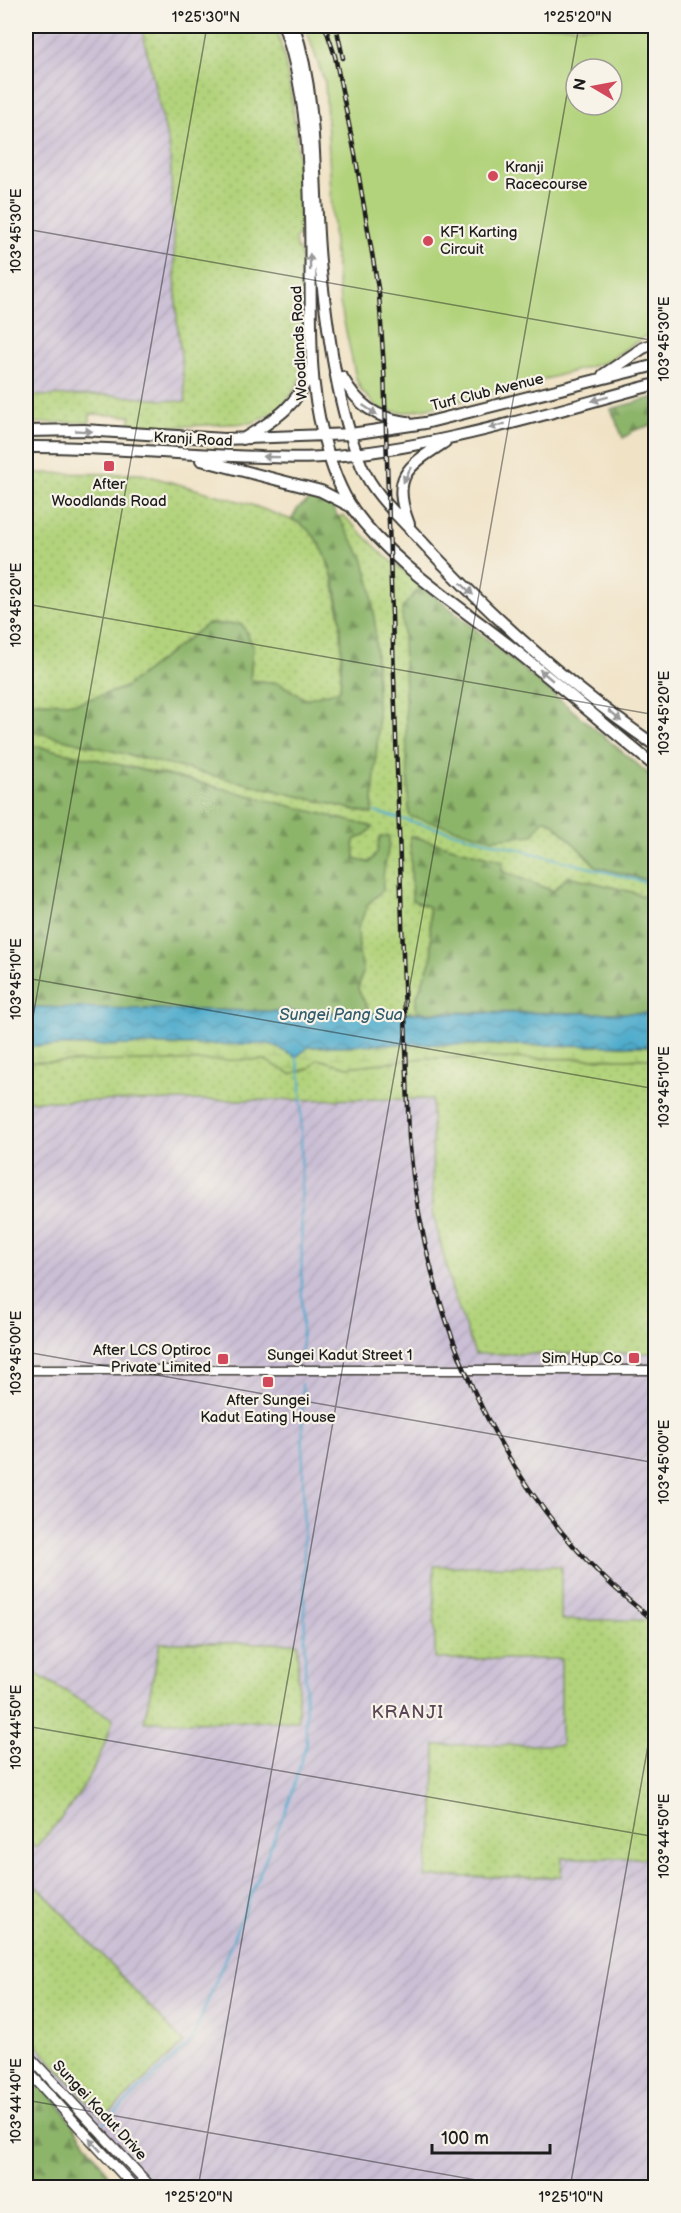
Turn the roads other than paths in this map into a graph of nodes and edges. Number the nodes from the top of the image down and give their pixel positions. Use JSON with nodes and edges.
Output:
{"nodes":[{"id":1,"x":284,"y":26,"type":"edge"},
{"id":2,"x":294,"y":26,"type":"edge"},
{"id":3,"x":656,"y":343,"type":"edge"},
{"id":4,"x":312,"y":363,"type":"junction"},
{"id":5,"x":335,"y":365,"type":"junction"},
{"id":6,"x":656,"y":365,"type":"edge"},
{"id":7,"x":596,"y":380,"type":"junction"},
{"id":8,"x":656,"y":384,"type":"edge"},
{"id":9,"x":425,"y":423,"type":"junction"},
{"id":10,"x":26,"y":430,"type":"edge"},
{"id":11,"x":351,"y":434,"type":"junction"},
{"id":12,"x":323,"y":437,"type":"junction"},
{"id":13,"x":451,"y":438,"type":"junction"},
{"id":14,"x":243,"y":439,"type":"junction"},
{"id":15,"x":26,"y":447,"type":"edge"},
{"id":16,"x":358,"y":454,"type":"junction"},
{"id":17,"x":183,"y":455,"type":"junction"},
{"id":18,"x":330,"y":456,"type":"junction"},
{"id":19,"x":352,"y":507,"type":"junction"},
{"id":20,"x":412,"y":531,"type":"junction"},
{"id":21,"x":656,"y":746,"type":"edge"},
{"id":22,"x":656,"y":767,"type":"edge"},
{"id":23,"x":26,"y":1370,"type":"edge"},
{"id":24,"x":656,"y":1370,"type":"edge"},
{"id":25,"x":26,"y":2053,"type":"edge"},
{"id":26,"x":26,"y":2070,"type":"edge"},
{"id":27,"x":135,"y":2187,"type":"edge"},
{"id":28,"x":152,"y":2187,"type":"edge"}],
"edges":[{"from":4,"to":1,"type":"main road","name":"Woodlands Road","one_way":true},
{"from":2,"to":5,"type":"main road","name":"Woodlands Road"},
{"from":3,"to":7,"type":"main road"},
{"from":4,"to":12,"type":"main road","name":"Woodlands Road"},
{"from":4,"to":14,"type":"main road"},
{"from":5,"to":9,"type":"main road","one_way":true},
{"from":5,"to":11,"type":"main road","name":"Woodlands Road"},
{"from":6,"to":7,"type":"main road","name":"Turf Club Avenue"},
{"from":7,"to":9,"type":"main road","name":"Turf Club Avenue"},
{"from":8,"to":13,"type":"main road","one_way":true},
{"from":9,"to":11,"type":"main road","name":"Turf Club Avenue"},
{"from":10,"to":14,"type":"main road","name":"Kranji Road","one_way":true},
{"from":11,"to":12,"type":"main road","name":"Turf Club Avenue"},
{"from":11,"to":16,"type":"main road","name":"Woodlands Road"},
{"from":12,"to":14,"type":"main road","name":"Kranji Road"},
{"from":12,"to":18,"type":"main road","name":"Woodlands Road"},
{"from":13,"to":16,"type":"main road"},
{"from":13,"to":20,"type":"main road","one_way":true},
{"from":15,"to":17,"type":"main road","name":"Kranji Road"},
{"from":16,"to":18,"type":"main road","name":"Kranji Road"},
{"from":16,"to":20,"type":"main road","name":"Woodlands Road"},
{"from":18,"to":17,"type":"main road","name":"Kranji Road","one_way":true},
{"from":17,"to":19,"type":"main road"},
{"from":18,"to":19,"type":"main road","name":"Woodlands Road"},
{"from":22,"to":19,"type":"main road","name":"Woodlands Road","one_way":true},
{"from":20,"to":21,"type":"main road","name":"Woodlands Road","one_way":true},
{"from":23,"to":24,"type":"street","name":"Sungei Kadut Street 1"},
{"from":25,"to":28,"type":"main road","name":"Sungei Kadut Drive"},
{"from":27,"to":26,"type":"main road","name":"Sungei Kadut Drive","one_way":true}]}
